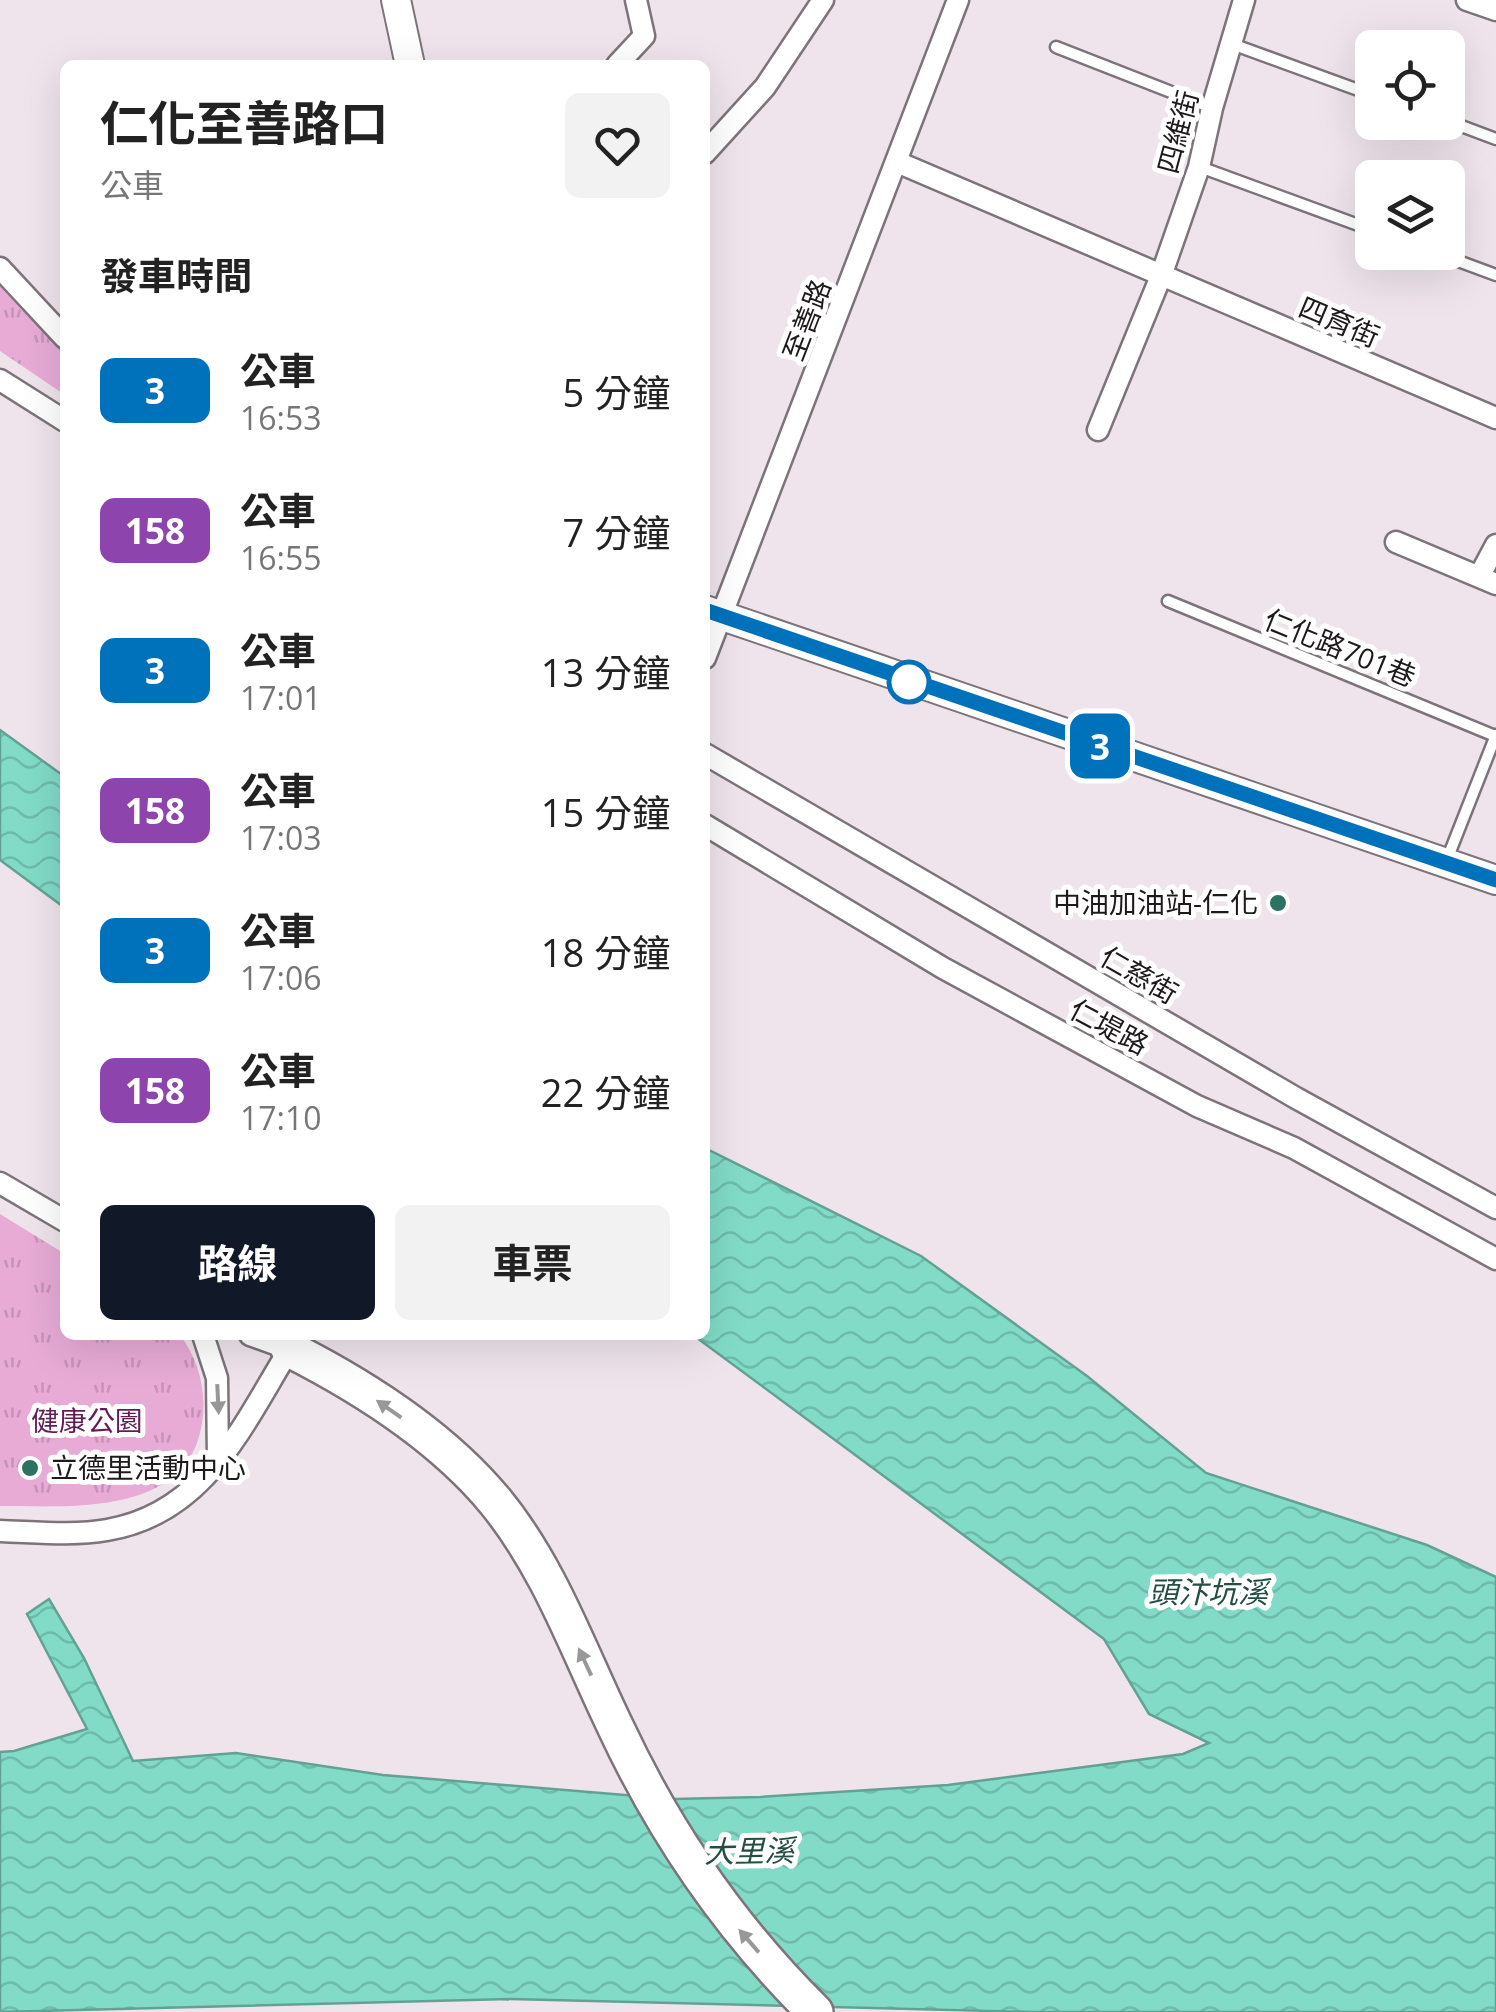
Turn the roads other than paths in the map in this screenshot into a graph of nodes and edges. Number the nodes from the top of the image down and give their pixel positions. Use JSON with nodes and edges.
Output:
{"nodes":[{"id":1,"x":396,"y":0,"type":"edge"},
{"id":2,"x":636,"y":0,"type":"edge"},
{"id":3,"x":823,"y":0,"type":"edge"},
{"id":4,"x":958,"y":0,"type":"edge"},
{"id":5,"x":1244,"y":0,"type":"edge"},
{"id":6,"x":1467,"y":0,"type":"edge"},
{"id":7,"x":1496,"y":10,"type":"edge"},
{"id":8,"x":1232,"y":44,"type":"junction"},
{"id":9,"x":1056,"y":47,"type":"dead end"},
{"id":10,"x":409,"y":60,"type":"edge"},
{"id":11,"x":622,"y":60,"type":"edge"},
{"id":12,"x":1355,"y":88,"type":"edge"},
{"id":13,"x":1212,"y":108,"type":"junction"},
{"id":14,"x":1465,"y":127,"type":"edge"},
{"id":15,"x":1496,"y":139,"type":"edge"},
{"id":16,"x":710,"y":148,"type":"edge"},
{"id":17,"x":897,"y":162,"type":"junction"},
{"id":18,"x":1199,"y":167,"type":"junction"},
{"id":19,"x":1355,"y":224,"type":"edge"},
{"id":20,"x":1465,"y":264,"type":"edge"},
{"id":21,"x":0,"y":268,"type":"edge"},
{"id":22,"x":1496,"y":275,"type":"edge"},
{"id":23,"x":1161,"y":276,"type":"junction"},
{"id":24,"x":60,"y":333,"type":"edge"},
{"id":25,"x":0,"y":380,"type":"edge"},
{"id":26,"x":60,"y":418,"type":"edge"},
{"id":27,"x":1496,"y":418,"type":"edge"},
{"id":28,"x":1098,"y":430,"type":"dead end"},
{"id":29,"x":1396,"y":542,"type":"dead end"},
{"id":30,"x":1496,"y":545,"type":"edge"},
{"id":31,"x":1488,"y":580,"type":"edge"},
{"id":32,"x":1168,"y":601,"type":"dead end"},
{"id":33,"x":714,"y":613,"type":"edge"},
{"id":34,"x":1496,"y":735,"type":"edge"},
{"id":35,"x":710,"y":757,"type":"edge"},
{"id":36,"x":710,"y":829,"type":"edge"},
{"id":37,"x":1446,"y":863,"type":"junction"},
{"id":38,"x":1496,"y":880,"type":"edge"},
{"id":39,"x":0,"y":1183,"type":"edge"},
{"id":40,"x":1496,"y":1208,"type":"edge"},
{"id":41,"x":60,"y":1218,"type":"edge"},
{"id":42,"x":1496,"y":1259,"type":"edge"},
{"id":43,"x":205,"y":1340,"type":"edge"},
{"id":44,"x":294,"y":1342,"type":"edge"},
{"id":45,"x":218,"y":1465,"type":"junction"},
{"id":46,"x":0,"y":1532,"type":"edge"},
{"id":47,"x":815,"y":2012,"type":"edge"}],
"edges":[{"from":1,"to":10,"type":"main road"},
{"from":2,"to":11,"type":"street"},
{"from":3,"to":16,"type":"street"},
{"from":4,"to":17,"type":"street","name":"至善路"},
{"from":5,"to":8,"type":"street","name":"四維街"},
{"from":6,"to":7,"type":"street"},
{"from":8,"to":12,"type":"lane"},
{"from":8,"to":13,"type":"street","name":"四維街"},
{"from":9,"to":13,"type":"lane"},
{"from":13,"to":18,"type":"street","name":"四維街"},
{"from":14,"to":15,"type":"lane"},
{"from":17,"to":23,"type":"street","name":"四育街"},
{"from":17,"to":33,"type":"street","name":"至善路"},
{"from":18,"to":19,"type":"lane"},
{"from":18,"to":23,"type":"street","name":"四維街"},
{"from":20,"to":22,"type":"lane"},
{"from":21,"to":24,"type":"street"},
{"from":23,"to":27,"type":"street","name":"四育街"},
{"from":23,"to":28,"type":"street"},
{"from":25,"to":26,"type":"street"},
{"from":29,"to":31,"type":"street"},
{"from":30,"to":31,"type":"street"},
{"from":32,"to":34,"type":"lane","name":"仁化路701巷"},
{"from":33,"to":37,"type":"main road"},
{"from":34,"to":37,"type":"lane","name":"仁化路701巷"},
{"from":35,"to":40,"type":"street","name":"仁慈街"},
{"from":36,"to":42,"type":"street","name":"仁堤路"},
{"from":37,"to":38,"type":"main road"},
{"from":39,"to":41,"type":"street"},
{"from":43,"to":45,"type":"street","one_way":true},
{"from":44,"to":45,"type":"street"},
{"from":47,"to":44,"type":"highway","one_way":true},
{"from":45,"to":46,"type":"street"}]}
